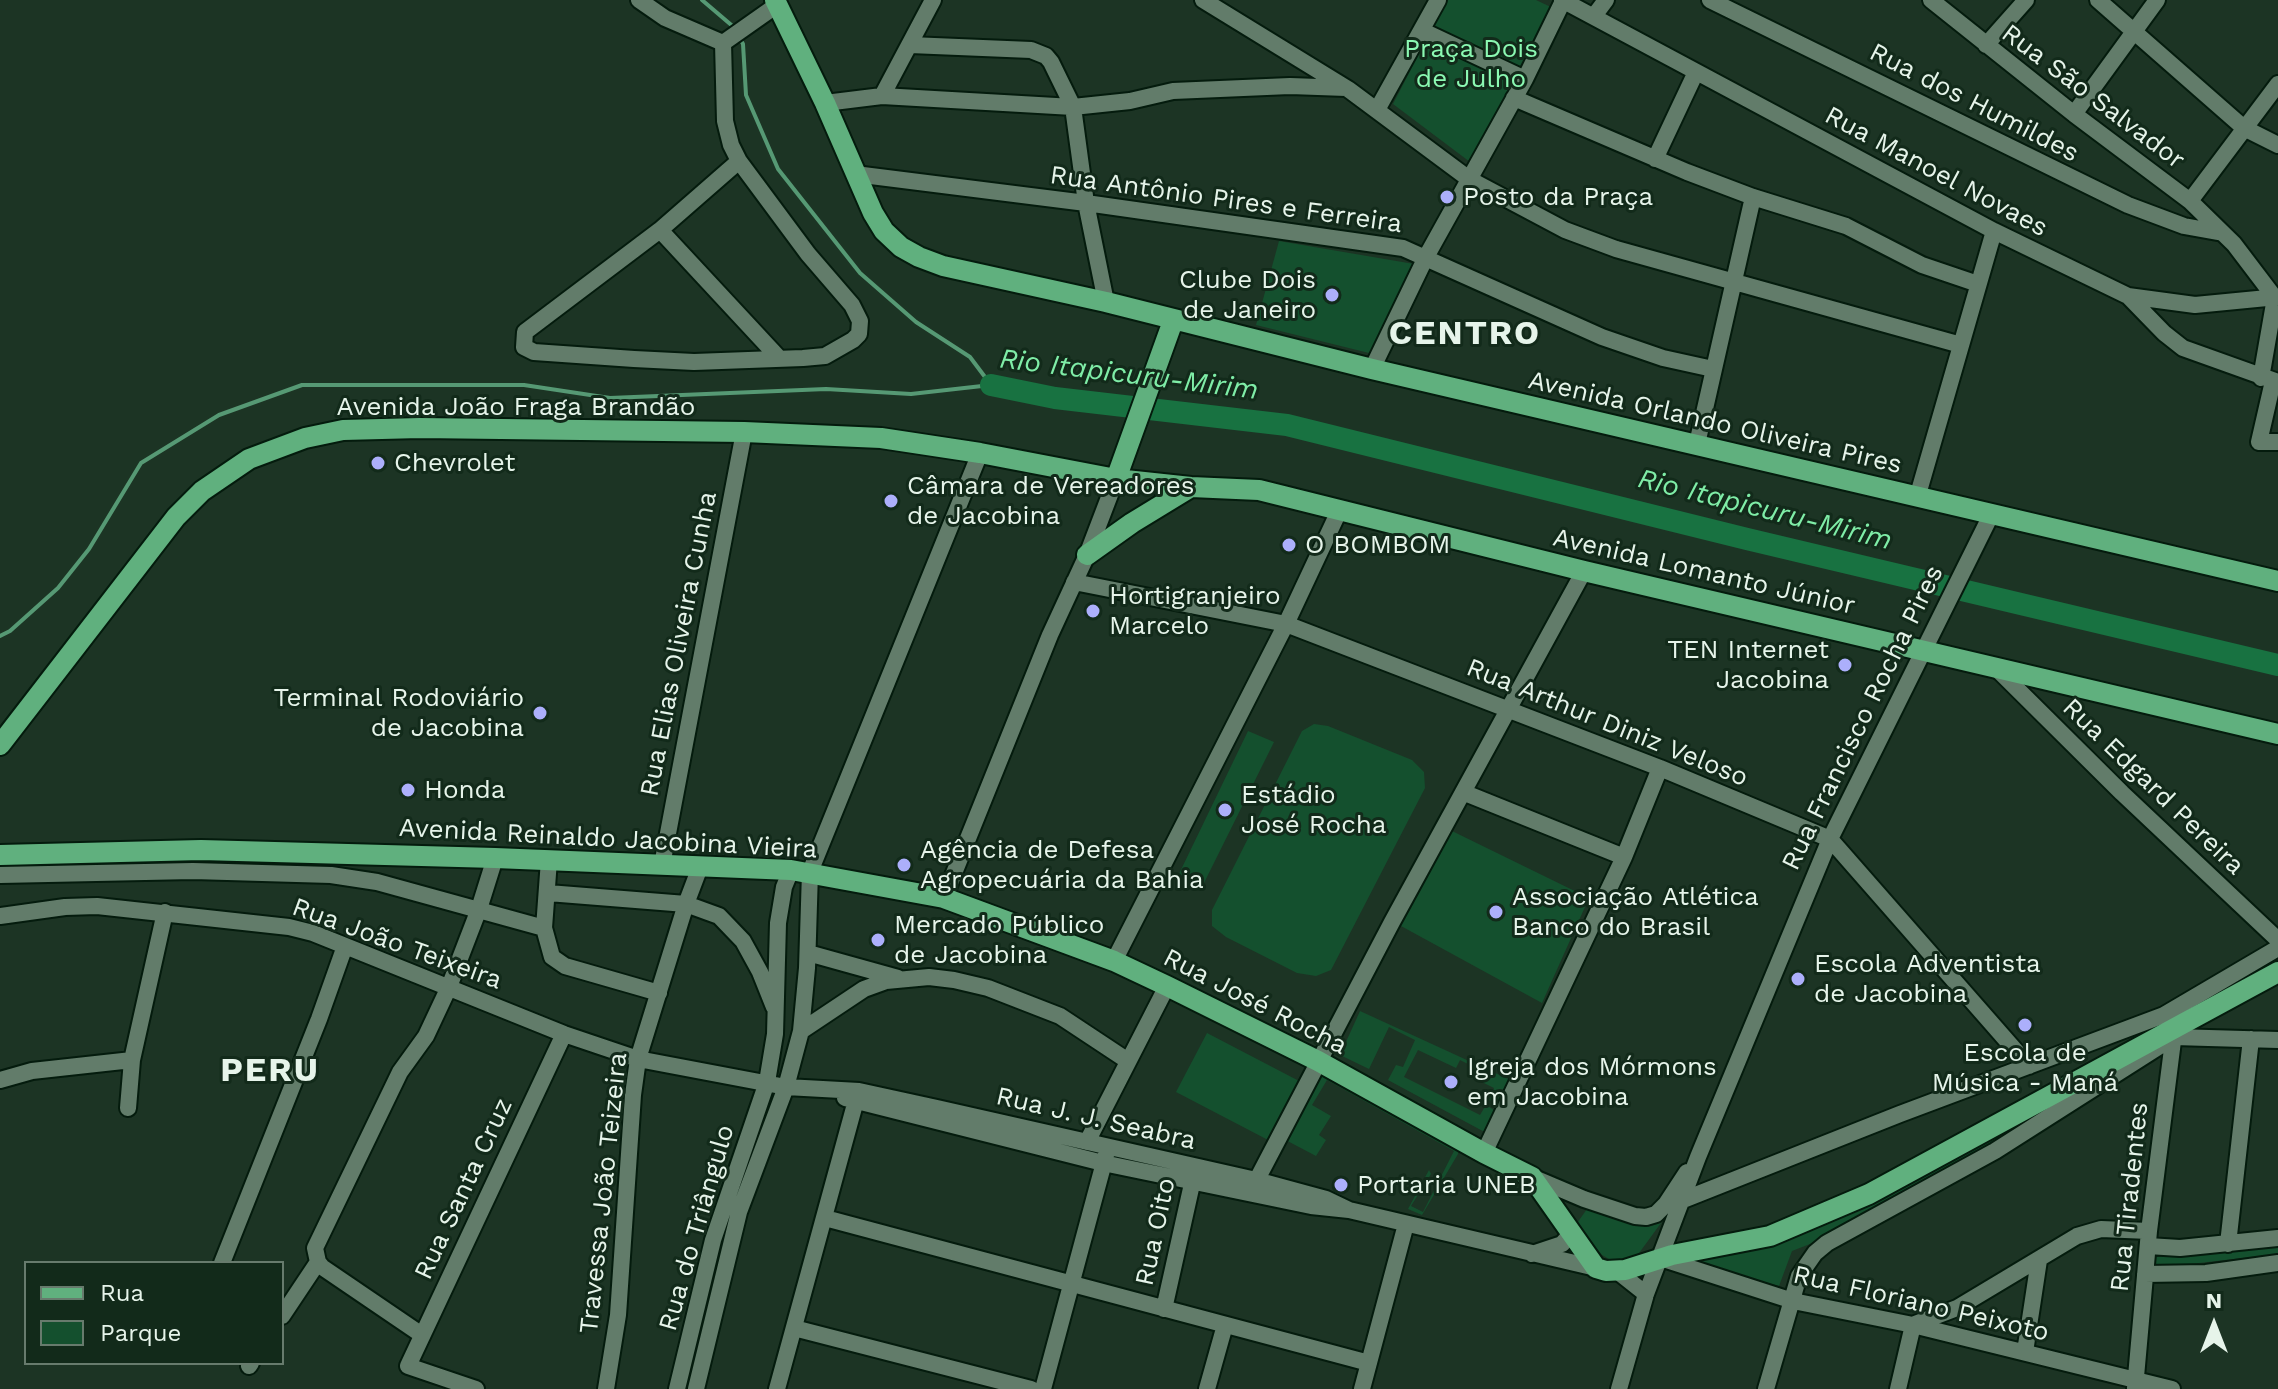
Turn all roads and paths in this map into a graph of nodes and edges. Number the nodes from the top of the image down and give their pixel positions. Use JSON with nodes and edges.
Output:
{"nodes":[{"id":1,"x":639,"y":0,"type":"edge"},
{"id":2,"x":933,"y":0,"type":"edge"},
{"id":3,"x":1203,"y":0,"type":"edge"},
{"id":4,"x":1438,"y":0,"type":"edge"},
{"id":5,"x":1562,"y":0,"type":"edge"},
{"id":6,"x":1606,"y":0,"type":"edge"},
{"id":7,"x":1710,"y":0,"type":"edge"},
{"id":8,"x":1931,"y":0,"type":"edge"},
{"id":9,"x":2026,"y":0,"type":"edge"},
{"id":10,"x":2098,"y":0,"type":"edge"},
{"id":11,"x":2157,"y":0,"type":"edge"},
{"id":12,"x":776,"y":3,"type":"edge"},
{"id":13,"x":1594,"y":16,"type":"junction"},
{"id":14,"x":1423,"y":31,"type":"junction"},
{"id":15,"x":2133,"y":32,"type":"junction"},
{"id":16,"x":732,"y":37,"type":"junction"},
{"id":17,"x":910,"y":45,"type":"junction"},
{"id":18,"x":1986,"y":45,"type":"junction"},
{"id":19,"x":1299,"y":57,"type":"junction"},
{"id":20,"x":1696,"y":72,"type":"junction"},
{"id":21,"x":1525,"y":79,"type":"junction"},
{"id":22,"x":2278,"y":84,"type":"edge"},
{"id":23,"x":1290,"y":86,"type":"junction"},
{"id":24,"x":1348,"y":89,"type":"junction"},
{"id":25,"x":882,"y":96,"type":"junction"},
{"id":26,"x":1514,"y":98,"type":"junction"},
{"id":27,"x":825,"y":103,"type":"junction"},
{"id":28,"x":1073,"y":107,"type":"junction"},
{"id":29,"x":1378,"y":108,"type":"junction"},
{"id":30,"x":2074,"y":114,"type":"junction"},
{"id":31,"x":2244,"y":128,"type":"junction"},
{"id":32,"x":2278,"y":145,"type":"edge"},
{"id":33,"x":1655,"y":159,"type":"junction"},
{"id":34,"x":739,"y":161,"type":"junction"},
{"id":35,"x":855,"y":174,"type":"junction"},
{"id":36,"x":1469,"y":179,"type":"junction"},
{"id":37,"x":1753,"y":197,"type":"junction"},
{"id":38,"x":2190,"y":201,"type":"junction"},
{"id":39,"x":1086,"y":203,"type":"junction"},
{"id":40,"x":660,"y":230,"type":"junction"},
{"id":41,"x":1994,"y":231,"type":"junction"},
{"id":42,"x":2223,"y":233,"type":"junction"},
{"id":43,"x":1426,"y":257,"type":"junction"},
{"id":44,"x":1735,"y":281,"type":"junction"},
{"id":45,"x":1978,"y":284,"type":"junction"},
{"id":46,"x":2128,"y":296,"type":"junction"},
{"id":47,"x":2277,"y":298,"type":"edge"},
{"id":48,"x":1106,"y":302,"type":"junction"},
{"id":49,"x":1170,"y":330,"type":"junction"},
{"id":50,"x":1961,"y":345,"type":"junction"},
{"id":51,"x":778,"y":357,"type":"junction"},
{"id":52,"x":1372,"y":369,"type":"junction"},
{"id":53,"x":1713,"y":369,"type":"junction"},
{"id":54,"x":2271,"y":380,"type":"edge"},
{"id":55,"x":744,"y":432,"type":"junction"},
{"id":56,"x":2278,"y":442,"type":"edge"},
{"id":57,"x":1697,"y":444,"type":"junction"},
{"id":58,"x":980,"y":453,"type":"junction"},
{"id":59,"x":1119,"y":470,"type":"junction"},
{"id":60,"x":1191,"y":487,"type":"junction"},
{"id":61,"x":1917,"y":498,"type":"junction"},
{"id":62,"x":1340,"y":509,"type":"junction"},
{"id":63,"x":1986,"y":523,"type":"junction"},
{"id":64,"x":1087,"y":555,"type":"junction"},
{"id":65,"x":1584,"y":571,"type":"junction"},
{"id":66,"x":2278,"y":581,"type":"edge"},
{"id":67,"x":1074,"y":582,"type":"junction"},
{"id":68,"x":1286,"y":624,"type":"junction"},
{"id":69,"x":1926,"y":643,"type":"junction"},
{"id":70,"x":1996,"y":668,"type":"junction"},
{"id":71,"x":1510,"y":710,"type":"junction"},
{"id":72,"x":2278,"y":734,"type":"edge"},
{"id":73,"x":0,"y":745,"type":"edge"},
{"id":74,"x":1660,"y":768,"type":"junction"},
{"id":75,"x":1465,"y":793,"type":"junction"},
{"id":76,"x":1830,"y":839,"type":"junction"},
{"id":77,"x":351,"y":853,"type":"junction"},
{"id":78,"x":1624,"y":857,"type":"junction"},
{"id":79,"x":495,"y":858,"type":"junction"},
{"id":80,"x":193,"y":860,"type":"junction"},
{"id":81,"x":549,"y":860,"type":"junction"},
{"id":82,"x":5,"y":864,"type":"edge"},
{"id":83,"x":662,"y":865,"type":"junction"},
{"id":84,"x":700,"y":867,"type":"junction"},
{"id":85,"x":800,"y":871,"type":"junction"},
{"id":86,"x":347,"y":877,"type":"junction"},
{"id":87,"x":548,"y":893,"type":"junction"},
{"id":88,"x":944,"y":898,"type":"junction"},
{"id":89,"x":686,"y":904,"type":"junction"},
{"id":90,"x":479,"y":909,"type":"junction"},
{"id":91,"x":165,"y":912,"type":"junction"},
{"id":92,"x":0,"y":916,"type":"edge"},
{"id":93,"x":544,"y":928,"type":"junction"},
{"id":94,"x":2278,"y":940,"type":"edge"},
{"id":95,"x":345,"y":946,"type":"junction"},
{"id":96,"x":2278,"y":948,"type":"edge"},
{"id":97,"x":808,"y":953,"type":"junction"},
{"id":98,"x":1114,"y":961,"type":"junction"},
{"id":99,"x":2278,"y":972,"type":"edge"},
{"id":100,"x":903,"y":979,"type":"junction"},
{"id":101,"x":1167,"y":986,"type":"junction"},
{"id":102,"x":449,"y":987,"type":"junction"},
{"id":103,"x":659,"y":993,"type":"junction"},
{"id":104,"x":777,"y":1012,"type":"junction"},
{"id":105,"x":2171,"y":1027,"type":"junction"},
{"id":106,"x":801,"y":1031,"type":"junction"},
{"id":107,"x":564,"y":1034,"type":"junction"},
{"id":108,"x":2251,"y":1039,"type":"junction"},
{"id":109,"x":2278,"y":1040,"type":"edge"},
{"id":110,"x":638,"y":1059,"type":"junction"},
{"id":111,"x":132,"y":1060,"type":"junction"},
{"id":112,"x":1128,"y":1061,"type":"junction"},
{"id":113,"x":1318,"y":1061,"type":"junction"},
{"id":114,"x":2029,"y":1066,"type":"junction"},
{"id":115,"x":0,"y":1080,"type":"edge"},
{"id":116,"x":767,"y":1082,"type":"junction"},
{"id":117,"x":786,"y":1087,"type":"junction"},
{"id":118,"x":857,"y":1096,"type":"junction"},
{"id":119,"x":128,"y":1108,"type":"dead end"},
{"id":120,"x":935,"y":1114,"type":"junction"},
{"id":121,"x":1087,"y":1142,"type":"junction"},
{"id":122,"x":1484,"y":1153,"type":"junction"},
{"id":123,"x":1106,"y":1155,"type":"junction"},
{"id":124,"x":1698,"y":1157,"type":"junction"},
{"id":125,"x":1194,"y":1174,"type":"junction"},
{"id":126,"x":1532,"y":1177,"type":"junction"},
{"id":127,"x":1253,"y":1187,"type":"junction"},
{"id":128,"x":1683,"y":1200,"type":"junction"},
{"id":129,"x":825,"y":1218,"type":"junction"},
{"id":130,"x":1406,"y":1224,"type":"junction"},
{"id":131,"x":1572,"y":1233,"type":"junction"},
{"id":132,"x":2148,"y":1238,"type":"junction"},
{"id":133,"x":2270,"y":1240,"type":"edge"},
{"id":134,"x":2228,"y":1244,"type":"junction"},
{"id":135,"x":1532,"y":1254,"type":"junction"},
{"id":136,"x":316,"y":1255,"type":"junction"},
{"id":137,"x":1666,"y":1257,"type":"junction"},
{"id":138,"x":2039,"y":1260,"type":"junction"},
{"id":139,"x":223,"y":1261,"type":"edge"},
{"id":140,"x":2271,"y":1264,"type":"edge"},
{"id":141,"x":1606,"y":1270,"type":"junction"},
{"id":142,"x":2145,"y":1274,"type":"junction"},
{"id":143,"x":1071,"y":1285,"type":"junction"},
{"id":144,"x":1646,"y":1294,"type":"junction"},
{"id":145,"x":1793,"y":1301,"type":"junction"},
{"id":146,"x":1164,"y":1309,"type":"junction"},
{"id":147,"x":284,"y":1312,"type":"edge"},
{"id":148,"x":1225,"y":1325,"type":"junction"},
{"id":149,"x":1913,"y":1325,"type":"junction"},
{"id":150,"x":794,"y":1328,"type":"junction"},
{"id":151,"x":422,"y":1335,"type":"junction"},
{"id":152,"x":2025,"y":1352,"type":"junction"},
{"id":153,"x":1369,"y":1363,"type":"junction"},
{"id":154,"x":2135,"y":1384,"type":"edge"},
{"id":155,"x":476,"y":1389,"type":"edge"},
{"id":156,"x":606,"y":1389,"type":"edge"},
{"id":157,"x":677,"y":1389,"type":"edge"},
{"id":158,"x":696,"y":1389,"type":"edge"},
{"id":159,"x":777,"y":1389,"type":"edge"},
{"id":160,"x":1031,"y":1389,"type":"edge"},
{"id":161,"x":1043,"y":1389,"type":"edge"},
{"id":162,"x":1207,"y":1389,"type":"edge"},
{"id":163,"x":1362,"y":1389,"type":"edge"},
{"id":164,"x":1619,"y":1389,"type":"edge"},
{"id":165,"x":1766,"y":1389,"type":"edge"},
{"id":166,"x":1898,"y":1389,"type":"edge"},
{"id":167,"x":2172,"y":1389,"type":"edge"}],
"edges":[{"from":1,"to":16,"type":"street"},
{"from":2,"to":17,"type":"street"},
{"from":3,"to":19,"type":"street"},
{"from":4,"to":14,"type":"street"},
{"from":5,"to":13,"type":"street"},
{"from":5,"to":21,"type":"street"},
{"from":6,"to":13,"type":"street"},
{"from":7,"to":42,"type":"street","name":"Rua dos Humildes"},
{"from":8,"to":18,"type":"street","name":"Rua São Salvador"},
{"from":9,"to":18,"type":"street"},
{"from":10,"to":15,"type":"street"},
{"from":11,"to":15,"type":"street"},
{"from":12,"to":16,"type":"street"},
{"from":12,"to":27,"type":"main road","name":"Avenida Orlando Oliveira Pires"},
{"from":13,"to":20,"type":"street","name":"Rua Manoel Novaes"},
{"from":14,"to":21,"type":"street"},
{"from":14,"to":29,"type":"street"},
{"from":15,"to":30,"type":"street"},
{"from":15,"to":31,"type":"street"},
{"from":16,"to":34,"type":"street"},
{"from":17,"to":25,"type":"street"},
{"from":17,"to":28,"type":"street"},
{"from":18,"to":30,"type":"street","name":"Rua São Salvador"},
{"from":19,"to":23,"type":"street"},
{"from":19,"to":24,"type":"street"},
{"from":20,"to":33,"type":"street"},
{"from":20,"to":41,"type":"street","name":"Rua Manoel Novaes"},
{"from":21,"to":26,"type":"street"},
{"from":22,"to":31,"type":"street","name":"Rua São Salvador"},
{"from":23,"to":24,"type":"street"},
{"from":23,"to":28,"type":"street"},
{"from":24,"to":29,"type":"street"},
{"from":25,"to":27,"type":"street"},
{"from":25,"to":28,"type":"street"},
{"from":26,"to":33,"type":"street"},
{"from":26,"to":36,"type":"street"},
{"from":27,"to":35,"type":"main road","name":"Avenida Orlando Oliveira Pires"},
{"from":28,"to":39,"type":"street"},
{"from":29,"to":36,"type":"street"},
{"from":30,"to":38,"type":"street","name":"Rua São Salvador"},
{"from":31,"to":32,"type":"street"},
{"from":31,"to":38,"type":"street","name":"Rua São Salvador"},
{"from":33,"to":37,"type":"street"},
{"from":34,"to":40,"type":"street"},
{"from":34,"to":51,"type":"street"},
{"from":35,"to":39,"type":"street","name":"Rua Antônio Pires e Ferreira"},
{"from":35,"to":48,"type":"main road","name":"Avenida Orlando Oliveira Pires"},
{"from":36,"to":43,"type":"street"},
{"from":36,"to":44,"type":"street"},
{"from":37,"to":44,"type":"street"},
{"from":37,"to":45,"type":"street"},
{"from":38,"to":42,"type":"street","name":"Rua São Salvador"},
{"from":39,"to":43,"type":"street","name":"Rua Antônio Pires e Ferreira"},
{"from":39,"to":48,"type":"street"},
{"from":40,"to":51,"type":"street"},
{"from":40,"to":51,"type":"street"},
{"from":41,"to":45,"type":"street"},
{"from":41,"to":46,"type":"street","name":"Rua Manoel Novaes"},
{"from":42,"to":47,"type":"street","name":"Rua São Salvador"},
{"from":43,"to":52,"type":"street"},
{"from":43,"to":53,"type":"street","name":"Rua Antônio Pires e Ferreira"},
{"from":44,"to":50,"type":"street"},
{"from":44,"to":53,"type":"street"},
{"from":45,"to":50,"type":"street"},
{"from":46,"to":47,"type":"street","name":"Rua Manoel Novaes"},
{"from":46,"to":54,"type":"street"},
{"from":47,"to":54,"type":"street"},
{"from":48,"to":49,"type":"main road","name":"Avenida Orlando Oliveira Pires"},
{"from":49,"to":52,"type":"main road","name":"Avenida Orlando Oliveira Pires"},
{"from":49,"to":59,"type":"main road"},
{"from":50,"to":61,"type":"street"},
{"from":52,"to":57,"type":"main road","name":"Avenida Orlando Oliveira Pires"},
{"from":53,"to":57,"type":"street"},
{"from":54,"to":56,"type":"street"},
{"from":55,"to":58,"type":"main road","name":"Avenida João Fraga Brandão"},
{"from":55,"to":73,"type":"main road","name":"Avenida João Fraga Brandão"},
{"from":55,"to":83,"type":"street","name":"Rua Elias Oliveira Cunha"},
{"from":57,"to":61,"type":"main road","name":"Avenida Orlando Oliveira Pires"},
{"from":58,"to":59,"type":"main road","name":"Avenida João Fraga Brandão"},
{"from":58,"to":85,"type":"street"},
{"from":59,"to":60,"type":"main road","name":"Avenida Lomanto Júnior"},
{"from":59,"to":64,"type":"street"},
{"from":60,"to":62,"type":"main road","name":"Avenida Lomanto Júnior"},
{"from":60,"to":64,"type":"main road"},
{"from":61,"to":63,"type":"main road","name":"Avenida Orlando Oliveira Pires"},
{"from":62,"to":65,"type":"main road","name":"Avenida Lomanto Júnior"},
{"from":62,"to":68,"type":"street"},
{"from":63,"to":66,"type":"main road","name":"Avenida Orlando Oliveira Pires"},
{"from":63,"to":69,"type":"street","name":"Rua Francisco Rocha Pires"},
{"from":64,"to":67,"type":"street"},
{"from":65,"to":69,"type":"main road","name":"Avenida Lomanto Júnior"},
{"from":65,"to":71,"type":"street"},
{"from":67,"to":68,"type":"street","name":"Rua Arthur Diniz Veloso"},
{"from":67,"to":88,"type":"street"},
{"from":68,"to":71,"type":"street","name":"Rua Arthur Diniz Veloso"},
{"from":68,"to":98,"type":"street"},
{"from":69,"to":70,"type":"main road","name":"Avenida Lomanto Júnior"},
{"from":69,"to":76,"type":"street","name":"Rua Francisco Rocha Pires"},
{"from":70,"to":72,"type":"main road","name":"Avenida Lomanto Júnior"},
{"from":70,"to":94,"type":"street","name":"Rua Edgard Pereira"},
{"from":71,"to":74,"type":"street","name":"Rua Arthur Diniz Veloso"},
{"from":71,"to":75,"type":"street"},
{"from":74,"to":76,"type":"street","name":"Rua Arthur Diniz Veloso"},
{"from":74,"to":78,"type":"street"},
{"from":75,"to":78,"type":"street"},
{"from":75,"to":113,"type":"street"},
{"from":76,"to":114,"type":"street","name":"Rua Arthur Diniz Veloso"},
{"from":76,"to":124,"type":"street","name":"Rua Francisco Rocha Pires"},
{"from":77,"to":79,"type":"main road","name":"Avenida Reinaldo Jacobina Vieira"},
{"from":77,"to":80,"type":"main road","name":"Avenida Reinaldo Jacobina Vieira"},
{"from":77,"to":86,"type":"street"},
{"from":78,"to":122,"type":"street"},
{"from":79,"to":81,"type":"main road","name":"Avenida Reinaldo Jacobina Vieira"},
{"from":79,"to":90,"type":"street"},
{"from":80,"to":82,"type":"main road","name":"Avenida Reinaldo Jacobina Vieira"},
{"from":80,"to":86,"type":"street"},
{"from":81,"to":83,"type":"main road","name":"Avenida Reinaldo Jacobina Vieira"},
{"from":81,"to":87,"type":"street"},
{"from":83,"to":84,"type":"main road","name":"Avenida Reinaldo Jacobina Vieira"},
{"from":84,"to":85,"type":"main road","name":"Avenida Reinaldo Jacobina Vieira"},
{"from":84,"to":89,"type":"street","name":"Travessa João Teizeira"},
{"from":85,"to":88,"type":"main road","name":"Avenida Reinaldo Jacobina Vieira"},
{"from":85,"to":97,"type":"street","name":"Rua do Triângulo"},
{"from":85,"to":104,"type":"street","name":"Rua do Triângulo"},
{"from":86,"to":90,"type":"street"},
{"from":87,"to":89,"type":"street"},
{"from":87,"to":93,"type":"street"},
{"from":88,"to":98,"type":"main road","name":"Rua José Rocha"},
{"from":89,"to":103,"type":"street","name":"Travessa João Teizeira"},
{"from":89,"to":104,"type":"street"},
{"from":90,"to":93,"type":"street"},
{"from":90,"to":102,"type":"street"},
{"from":91,"to":92,"type":"street","name":"Rua João Teixeira"},
{"from":91,"to":95,"type":"street","name":"Rua João Teixeira"},
{"from":91,"to":111,"type":"street"},
{"from":93,"to":103,"type":"street"},
{"from":95,"to":102,"type":"street","name":"Rua João Teixeira"},
{"from":95,"to":139,"type":"street"},
{"from":96,"to":105,"type":"street"},
{"from":97,"to":100,"type":"street"},
{"from":97,"to":106,"type":"street","name":"Rua do Triângulo"},
{"from":98,"to":101,"type":"main road","name":"Rua José Rocha"},
{"from":99,"to":105,"type":"main road"},
{"from":100,"to":106,"type":"street"},
{"from":100,"to":112,"type":"street"},
{"from":101,"to":112,"type":"street"},
{"from":101,"to":113,"type":"main road","name":"Rua José Rocha"},
{"from":102,"to":107,"type":"street","name":"Rua João Teixeira"},
{"from":102,"to":136,"type":"street"},
{"from":103,"to":110,"type":"street","name":"Travessa João Teizeira"},
{"from":104,"to":116,"type":"street","name":"Rua do Triângulo"},
{"from":105,"to":108,"type":"street"},
{"from":105,"to":114,"type":"street"},
{"from":105,"to":132,"type":"street","name":"Rua Tiradentes"},
{"from":105,"to":137,"type":"main road"},
{"from":105,"to":145,"type":"street"},
{"from":106,"to":117,"type":"street","name":"Rua do Triângulo"},
{"from":107,"to":110,"type":"street","name":"Rua João Teixeira"},
{"from":107,"to":151,"type":"street","name":"Rua Santa Cruz"},
{"from":108,"to":109,"type":"street"},
{"from":108,"to":134,"type":"street"},
{"from":110,"to":116,"type":"street","name":"Rua João Teixeira"},
{"from":110,"to":156,"type":"street","name":"Travessa João Teizeira"},
{"from":111,"to":115,"type":"street"},
{"from":111,"to":119,"type":"street"},
{"from":112,"to":121,"type":"street"},
{"from":113,"to":122,"type":"main road","name":"Rua José Rocha"},
{"from":113,"to":127,"type":"street"},
{"from":114,"to":128,"type":"street"},
{"from":116,"to":117,"type":"street","name":"Rua J. J. Seabra"},
{"from":116,"to":157,"type":"street","name":"Rua do Triângulo"},
{"from":117,"to":118,"type":"street","name":"Rua J. J. Seabra"},
{"from":117,"to":158,"type":"street","name":"Rua do Triângulo"},
{"from":118,"to":120,"type":"street","name":"Rua J. J. Seabra"},
{"from":118,"to":129,"type":"street"},
{"from":120,"to":121,"type":"street","name":"Rua J. J. Seabra"},
{"from":120,"to":123,"type":"street","name":"Rua J. J. Seabra"},
{"from":121,"to":123,"type":"street","name":"Rua J. J. Seabra"},
{"from":122,"to":126,"type":"main road","name":"Rua José Rocha"},
{"from":123,"to":125,"type":"street","name":"Rua J. J. Seabra"},
{"from":123,"to":143,"type":"street"},
{"from":124,"to":126,"type":"street"},
{"from":124,"to":128,"type":"street","name":"Rua Francisco Rocha Pires"},
{"from":125,"to":127,"type":"street","name":"Rua J. J. Seabra"},
{"from":125,"to":146,"type":"street","name":"Rua Oito"},
{"from":126,"to":131,"type":"main road"},
{"from":127,"to":130,"type":"street","name":"Rua J. J. Seabra"},
{"from":128,"to":137,"type":"street","name":"Rua Francisco Rocha Pires"},
{"from":129,"to":143,"type":"street"},
{"from":129,"to":150,"type":"street"},
{"from":130,"to":135,"type":"street","name":"Rua J. J. Seabra"},
{"from":130,"to":153,"type":"street"},
{"from":131,"to":135,"type":"street"},
{"from":131,"to":141,"type":"main road"},
{"from":132,"to":134,"type":"street"},
{"from":132,"to":138,"type":"street"},
{"from":132,"to":142,"type":"street","name":"Rua Tiradentes"},
{"from":133,"to":134,"type":"street"},
{"from":133,"to":140,"type":"street"},
{"from":135,"to":141,"type":"street","name":"Rua J. J. Seabra"},
{"from":136,"to":147,"type":"street"},
{"from":136,"to":151,"type":"street"},
{"from":137,"to":141,"type":"main road"},
{"from":137,"to":144,"type":"street","name":"Rua Francisco Rocha Pires"},
{"from":137,"to":145,"type":"street","name":"Rua Floriano Peixoto"},
{"from":138,"to":149,"type":"street"},
{"from":138,"to":152,"type":"street"},
{"from":140,"to":142,"type":"street"},
{"from":141,"to":144,"type":"street"},
{"from":142,"to":154,"type":"street","name":"Rua Tiradentes"},
{"from":143,"to":146,"type":"street"},
{"from":143,"to":161,"type":"street"},
{"from":144,"to":164,"type":"street","name":"Rua Francisco Rocha Pires"},
{"from":145,"to":149,"type":"street","name":"Rua Floriano Peixoto"},
{"from":145,"to":165,"type":"street"},
{"from":146,"to":148,"type":"street"},
{"from":148,"to":153,"type":"street"},
{"from":148,"to":162,"type":"street"},
{"from":149,"to":152,"type":"street","name":"Rua Floriano Peixoto"},
{"from":149,"to":166,"type":"street"},
{"from":150,"to":159,"type":"street"},
{"from":150,"to":160,"type":"street"},
{"from":151,"to":155,"type":"street","name":"Rua Santa Cruz"},
{"from":152,"to":154,"type":"street","name":"Rua Floriano Peixoto"},
{"from":153,"to":163,"type":"street"},
{"from":154,"to":167,"type":"street","name":"Rua Floriano Peixoto"}]}
